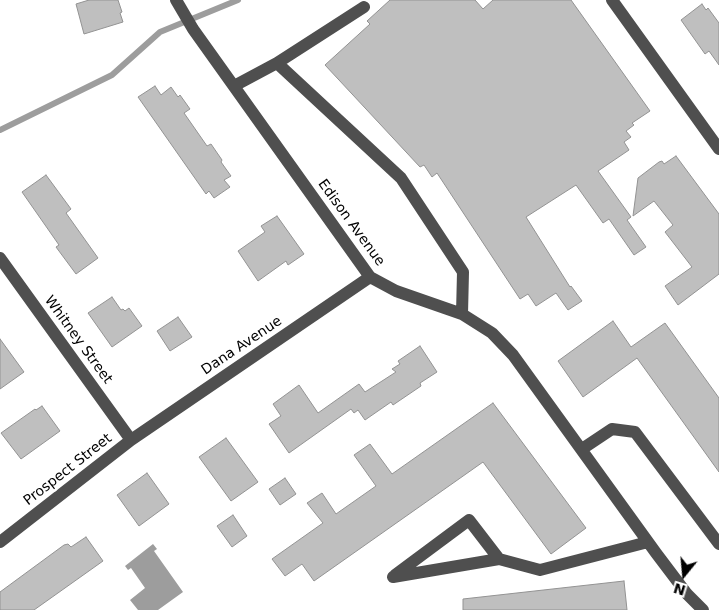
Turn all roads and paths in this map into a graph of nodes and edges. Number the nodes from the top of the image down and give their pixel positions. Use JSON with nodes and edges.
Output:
{"nodes":[{"id":1,"x":612,"y":0,"type":"edge"},
{"id":2,"x":177,"y":3,"type":"edge"},
{"id":3,"x":364,"y":7,"type":"dead end"},
{"id":4,"x":277,"y":63,"type":"junction"},
{"id":5,"x":234,"y":86,"type":"junction"},
{"id":6,"x":719,"y":149,"type":"edge"},
{"id":7,"x":0,"y":258,"type":"edge"},
{"id":8,"x":370,"y":277,"type":"junction"},
{"id":9,"x":462,"y":314,"type":"junction"},
{"id":10,"x":131,"y":440,"type":"junction"},
{"id":11,"x":582,"y":449,"type":"junction"},
{"id":12,"x":0,"y":542,"type":"edge"},
{"id":13,"x":719,"y":544,"type":"edge"},
{"id":14,"x":652,"y":548,"type":"junction"},
{"id":15,"x":499,"y":560,"type":"junction"},
{"id":16,"x":702,"y":610,"type":"edge"}],
"edges":[{"from":1,"to":6,"type":"street"},
{"from":2,"to":5,"type":"street","name":"Edison Avenue"},
{"from":3,"to":4,"type":"street"},
{"from":4,"to":5,"type":"street"},
{"from":4,"to":9,"type":"street"},
{"from":5,"to":8,"type":"street","name":"Edison Avenue"},
{"from":7,"to":10,"type":"street","name":"Whitney Street"},
{"from":8,"to":9,"type":"street","name":"Edison Avenue"},
{"from":8,"to":10,"type":"street","name":"Dana Avenue"},
{"from":9,"to":11,"type":"street","name":"Edison Avenue"},
{"from":10,"to":12,"type":"street","name":"Prospect Street"},
{"from":11,"to":13,"type":"street"},
{"from":11,"to":14,"type":"street","name":"Edison Avenue"},
{"from":14,"to":15,"type":"street"},
{"from":14,"to":16,"type":"street","name":"Edison Avenue"},
{"from":15,"to":15,"type":"street"}]}
